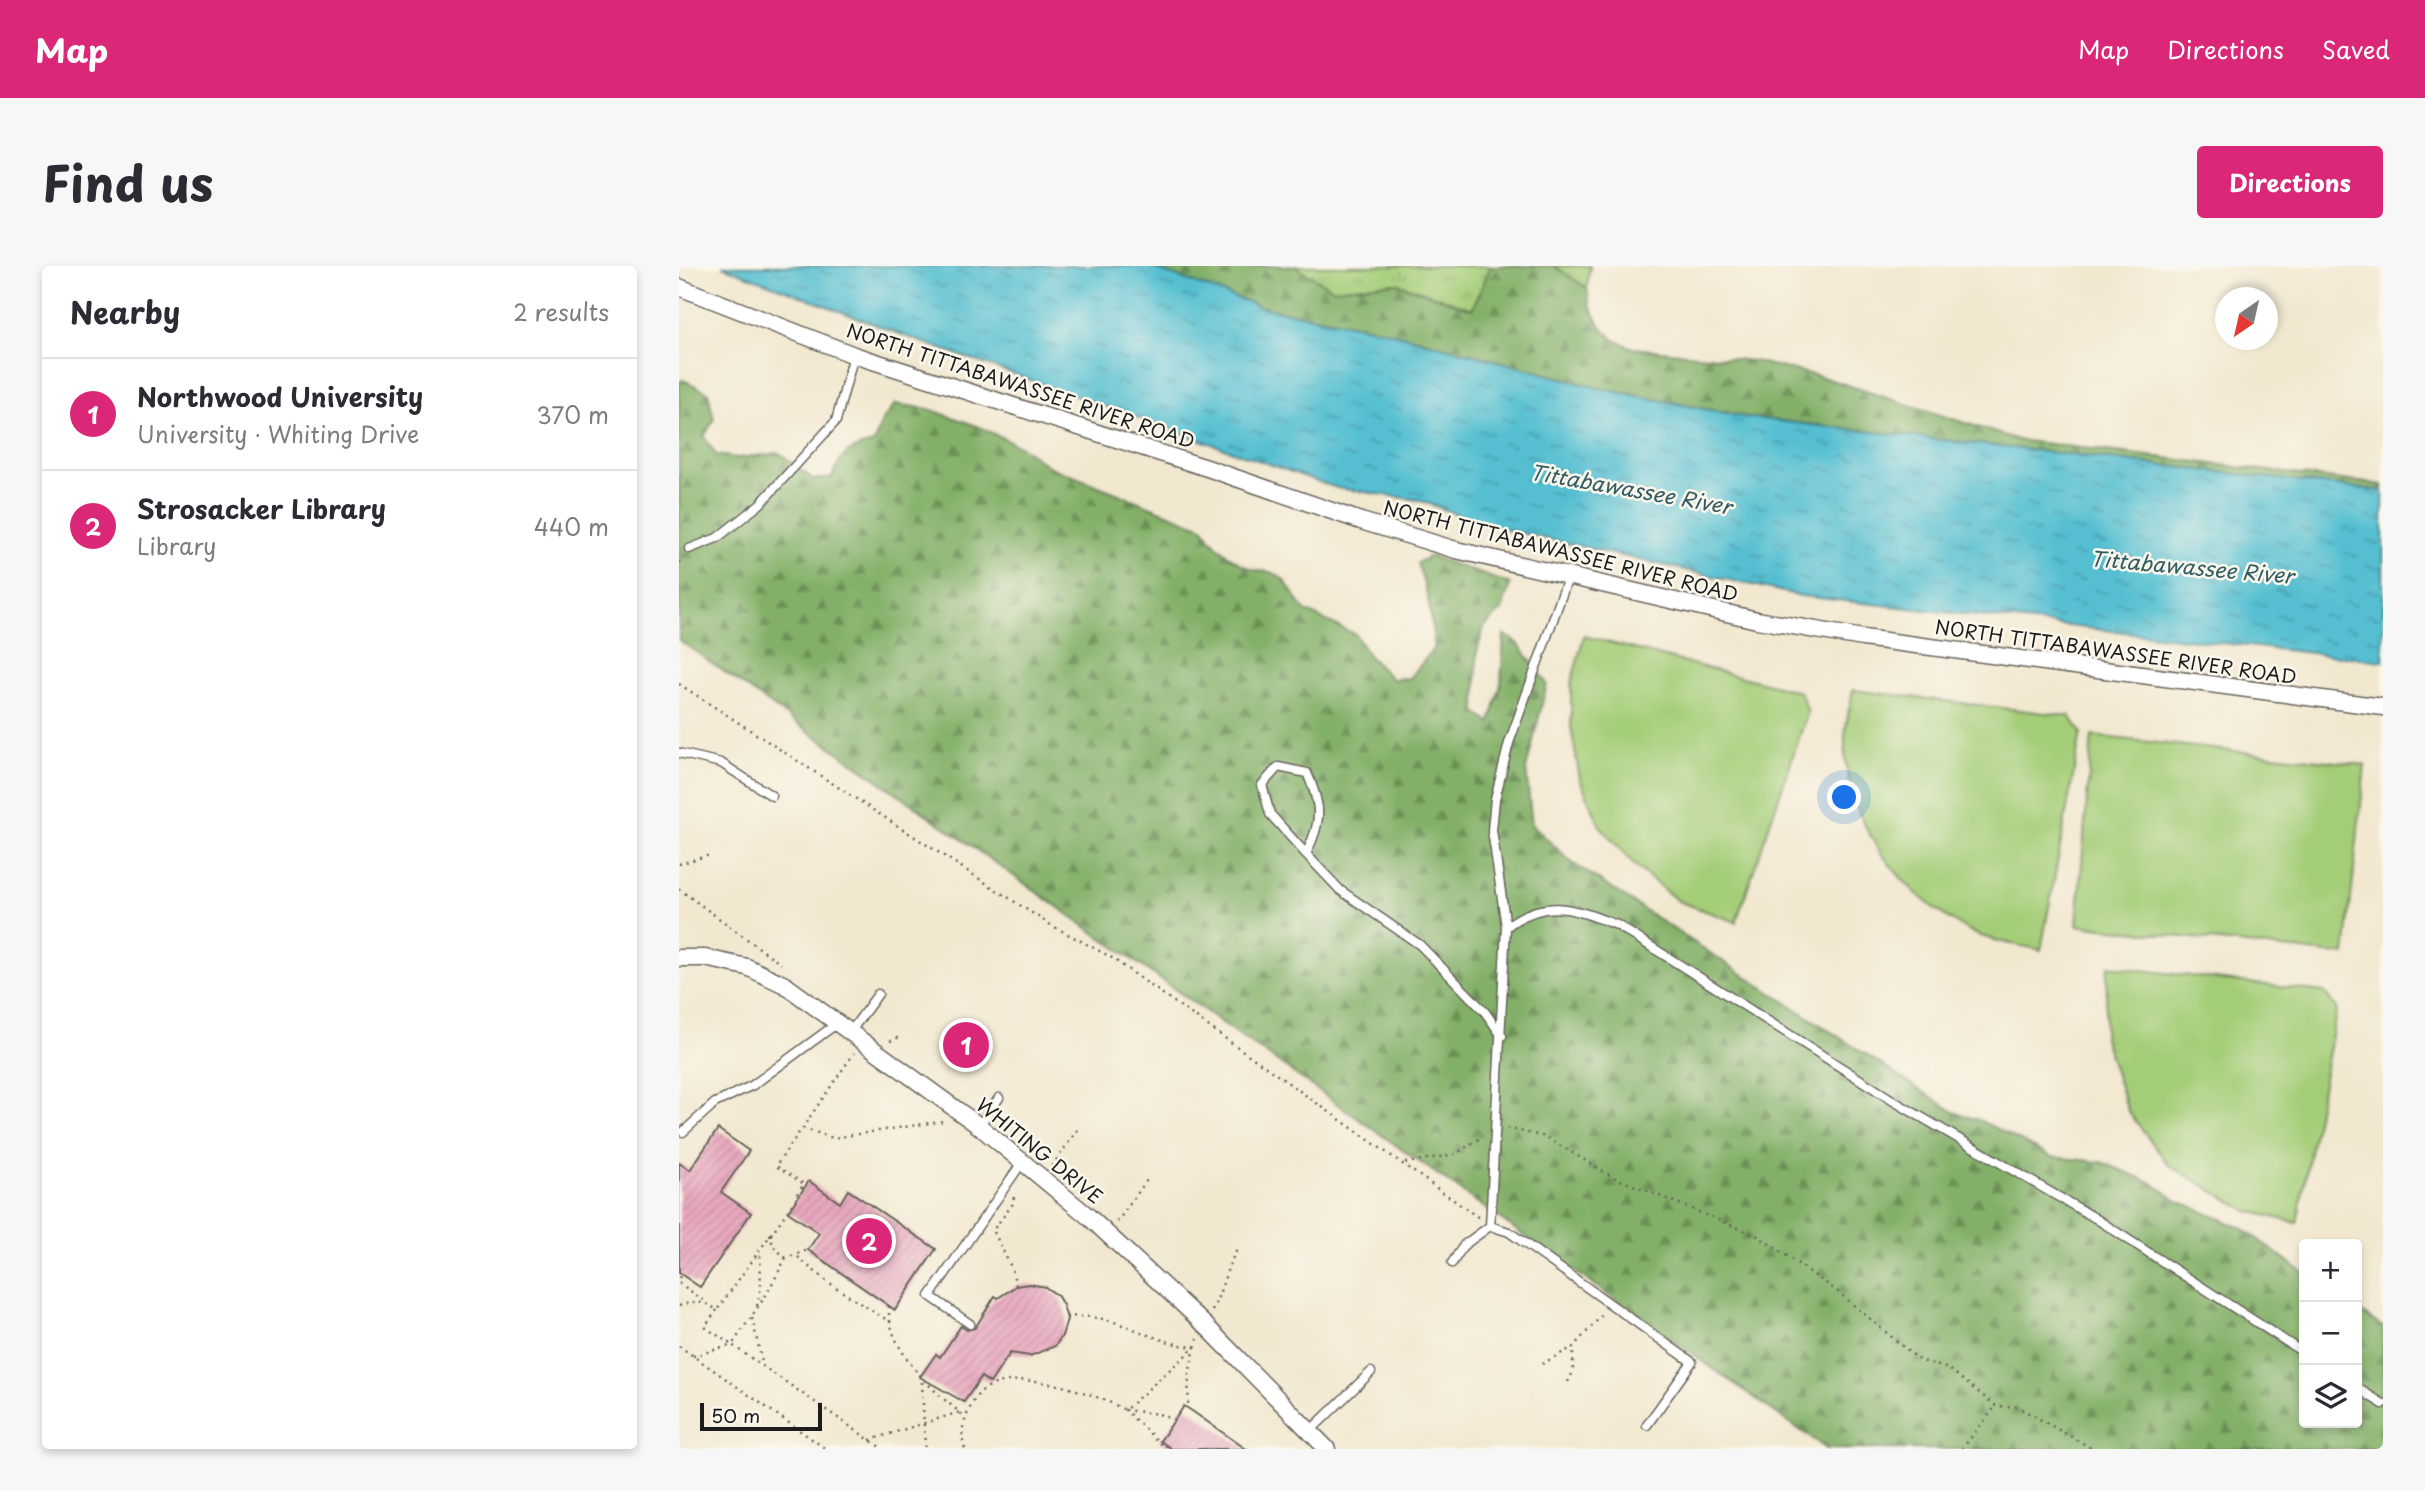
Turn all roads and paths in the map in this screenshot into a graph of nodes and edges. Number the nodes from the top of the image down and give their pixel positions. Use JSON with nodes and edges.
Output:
{"nodes":[{"id":1,"x":679,"y":287,"type":"edge"},
{"id":2,"x":854,"y":355,"type":"junction"},
{"id":3,"x":689,"y":549,"type":"dead end"},
{"id":4,"x":1569,"y":575,"type":"junction"},
{"id":5,"x":679,"y":684,"type":"edge"},
{"id":6,"x":2383,"y":707,"type":"edge"},
{"id":7,"x":679,"y":754,"type":"edge"},
{"id":8,"x":772,"y":796,"type":"dead end"},
{"id":9,"x":1306,"y":854,"type":"junction"},
{"id":10,"x":711,"y":855,"type":"dead end"},
{"id":11,"x":679,"y":864,"type":"edge"},
{"id":12,"x":679,"y":889,"type":"edge"},
{"id":13,"x":1506,"y":928,"type":"junction"},
{"id":14,"x":679,"y":958,"type":"edge"},
{"id":15,"x":791,"y":971,"type":"dead end"},
{"id":16,"x":878,"y":994,"type":"dead end"},
{"id":17,"x":845,"y":1026,"type":"junction"},
{"id":18,"x":902,"y":1036,"type":"dead end"},
{"id":19,"x":1502,"y":1036,"type":"junction"},
{"id":20,"x":872,"y":1046,"type":"junction"},
{"id":21,"x":999,"y":1098,"type":"dead end"},
{"id":22,"x":950,"y":1121,"type":"dead end"},
{"id":23,"x":979,"y":1126,"type":"junction"},
{"id":24,"x":1497,"y":1126,"type":"junction"},
{"id":25,"x":803,"y":1128,"type":"junction"},
{"id":26,"x":1078,"y":1129,"type":"dead end"},
{"id":27,"x":683,"y":1132,"type":"dead end"},
{"id":28,"x":1023,"y":1161,"type":"junction"},
{"id":29,"x":1405,"y":1163,"type":"junction"},
{"id":30,"x":1037,"y":1174,"type":"junction"},
{"id":31,"x":1147,"y":1180,"type":"dead end"},
{"id":32,"x":1015,"y":1192,"type":"dead end"},
{"id":33,"x":1490,"y":1226,"type":"junction"},
{"id":34,"x":770,"y":1234,"type":"junction"},
{"id":35,"x":1109,"y":1236,"type":"junction"},
{"id":36,"x":1239,"y":1247,"type":"dead end"},
{"id":37,"x":759,"y":1248,"type":"junction"},
{"id":38,"x":808,"y":1250,"type":"dead end"},
{"id":39,"x":797,"y":1256,"type":"junction"},
{"id":40,"x":786,"y":1258,"type":"junction"},
{"id":41,"x":1452,"y":1263,"type":"dead end"},
{"id":42,"x":679,"y":1283,"type":"edge"},
{"id":43,"x":1016,"y":1286,"type":"dead end"},
{"id":44,"x":706,"y":1302,"type":"junction"},
{"id":45,"x":1611,"y":1304,"type":"junction"},
{"id":46,"x":679,"y":1306,"type":"edge"},
{"id":47,"x":889,"y":1306,"type":"dead end"},
{"id":48,"x":717,"y":1310,"type":"junction"},
{"id":49,"x":756,"y":1310,"type":"junction"},
{"id":50,"x":751,"y":1316,"type":"junction"},
{"id":51,"x":1066,"y":1317,"type":"dead end"},
{"id":52,"x":892,"y":1323,"type":"junction"},
{"id":53,"x":970,"y":1324,"type":"dead end"},
{"id":54,"x":1205,"y":1325,"type":"junction"},
{"id":55,"x":732,"y":1345,"type":"junction"},
{"id":56,"x":679,"y":1346,"type":"edge"},
{"id":57,"x":1573,"y":1347,"type":"junction"},
{"id":58,"x":1195,"y":1348,"type":"junction"},
{"id":59,"x":2299,"y":1350,"type":"edge"},
{"id":60,"x":693,"y":1356,"type":"junction"},
{"id":61,"x":1542,"y":1364,"type":"dead end"},
{"id":62,"x":762,"y":1366,"type":"junction"},
{"id":63,"x":1371,"y":1372,"type":"dead end"},
{"id":64,"x":922,"y":1380,"type":"junction"},
{"id":65,"x":1567,"y":1382,"type":"dead end"},
{"id":66,"x":2362,"y":1391,"type":"edge"},
{"id":67,"x":2383,"y":1404,"type":"edge"},
{"id":68,"x":1996,"y":1406,"type":"junction"},
{"id":69,"x":1188,"y":1409,"type":"dead end"},
{"id":70,"x":1125,"y":1410,"type":"junction"},
{"id":71,"x":960,"y":1412,"type":"junction"},
{"id":72,"x":966,"y":1417,"type":"junction"},
{"id":73,"x":1175,"y":1420,"type":"dead end"},
{"id":74,"x":924,"y":1423,"type":"junction"},
{"id":75,"x":1647,"y":1425,"type":"dead end"},
{"id":76,"x":1310,"y":1432,"type":"junction"},
{"id":77,"x":870,"y":1440,"type":"junction"},
{"id":78,"x":1166,"y":1445,"type":"dead end"},
{"id":79,"x":826,"y":1449,"type":"edge"},
{"id":80,"x":883,"y":1449,"type":"edge"},
{"id":81,"x":925,"y":1449,"type":"edge"},
{"id":82,"x":965,"y":1449,"type":"edge"},
{"id":83,"x":1327,"y":1449,"type":"edge"},
{"id":84,"x":1962,"y":1449,"type":"edge"},
{"id":85,"x":2093,"y":1449,"type":"edge"}],
"edges":[{"from":1,"to":2,"type":"street","name":"NORTH TITTABAWASSEE RIVER ROAD"},
{"from":2,"to":3,"type":"lane"},
{"from":2,"to":4,"type":"street","name":"NORTH TITTABAWASSEE RIVER ROAD"},
{"from":4,"to":6,"type":"street","name":"NORTH TITTABAWASSEE RIVER ROAD"},
{"from":4,"to":13,"type":"lane"},
{"from":5,"to":29,"type":"path"},
{"from":7,"to":8,"type":"lane"},
{"from":9,"to":9,"type":"lane"},
{"from":9,"to":19,"type":"lane"},
{"from":10,"to":11,"type":"path"},
{"from":12,"to":15,"type":"path"},
{"from":13,"to":19,"type":"lane"},
{"from":13,"to":59,"type":"lane"},
{"from":14,"to":17,"type":"street","name":"WHITING DRIVE"},
{"from":16,"to":17,"type":"lane"},
{"from":17,"to":20,"type":"street","name":"WHITING DRIVE"},
{"from":17,"to":27,"type":"lane"},
{"from":18,"to":20,"type":"path"},
{"from":19,"to":24,"type":"lane"},
{"from":20,"to":23,"type":"street","name":"WHITING DRIVE"},
{"from":20,"to":25,"type":"path"},
{"from":21,"to":23,"type":"lane"},
{"from":22,"to":25,"type":"path"},
{"from":23,"to":28,"type":"street","name":"WHITING DRIVE"},
{"from":24,"to":29,"type":"path"},
{"from":24,"to":33,"type":"lane"},
{"from":24,"to":68,"type":"path"},
{"from":25,"to":34,"type":"path"},
{"from":26,"to":30,"type":"path"},
{"from":28,"to":30,"type":"street","name":"WHITING DRIVE"},
{"from":28,"to":53,"type":"lane"},
{"from":29,"to":33,"type":"path"},
{"from":30,"to":35,"type":"street","name":"WHITING DRIVE"},
{"from":31,"to":35,"type":"path"},
{"from":32,"to":43,"type":"path"},
{"from":33,"to":41,"type":"lane"},
{"from":33,"to":45,"type":"lane"},
{"from":34,"to":37,"type":"path"},
{"from":34,"to":40,"type":"path"},
{"from":35,"to":54,"type":"street","name":"WHITING DRIVE"},
{"from":36,"to":54,"type":"path"},
{"from":37,"to":48,"type":"path"},
{"from":37,"to":49,"type":"path"},
{"from":38,"to":39,"type":"path"},
{"from":39,"to":40,"type":"path"},
{"from":39,"to":52,"type":"path"},
{"from":40,"to":49,"type":"path"},
{"from":42,"to":44,"type":"path"},
{"from":44,"to":46,"type":"path"},
{"from":44,"to":48,"type":"path"},
{"from":45,"to":57,"type":"path"},
{"from":45,"to":75,"type":"lane"},
{"from":47,"to":52,"type":"path"},
{"from":48,"to":55,"type":"path"},
{"from":49,"to":50,"type":"path"},
{"from":50,"to":55,"type":"path"},
{"from":50,"to":62,"type":"path"},
{"from":51,"to":58,"type":"path"},
{"from":52,"to":64,"type":"path"},
{"from":54,"to":58,"type":"path"},
{"from":54,"to":76,"type":"street","name":"WHITING DRIVE"},
{"from":55,"to":60,"type":"path"},
{"from":55,"to":62,"type":"path"},
{"from":56,"to":60,"type":"path"},
{"from":57,"to":61,"type":"path"},
{"from":57,"to":65,"type":"path"},
{"from":58,"to":69,"type":"path"},
{"from":58,"to":70,"type":"path"},
{"from":60,"to":79,"type":"path"},
{"from":62,"to":77,"type":"path"},
{"from":63,"to":76,"type":"lane"},
{"from":64,"to":71,"type":"path"},
{"from":64,"to":74,"type":"path"},
{"from":66,"to":67,"type":"lane"},
{"from":68,"to":84,"type":"path"},
{"from":68,"to":85,"type":"path"},
{"from":70,"to":72,"type":"path"},
{"from":70,"to":73,"type":"path"},
{"from":70,"to":78,"type":"path"},
{"from":71,"to":72,"type":"path"},
{"from":71,"to":74,"type":"path"},
{"from":72,"to":82,"type":"path"},
{"from":74,"to":77,"type":"path"},
{"from":74,"to":81,"type":"path"},
{"from":76,"to":83,"type":"street","name":"WHITING DRIVE"},
{"from":77,"to":80,"type":"path"}]}
